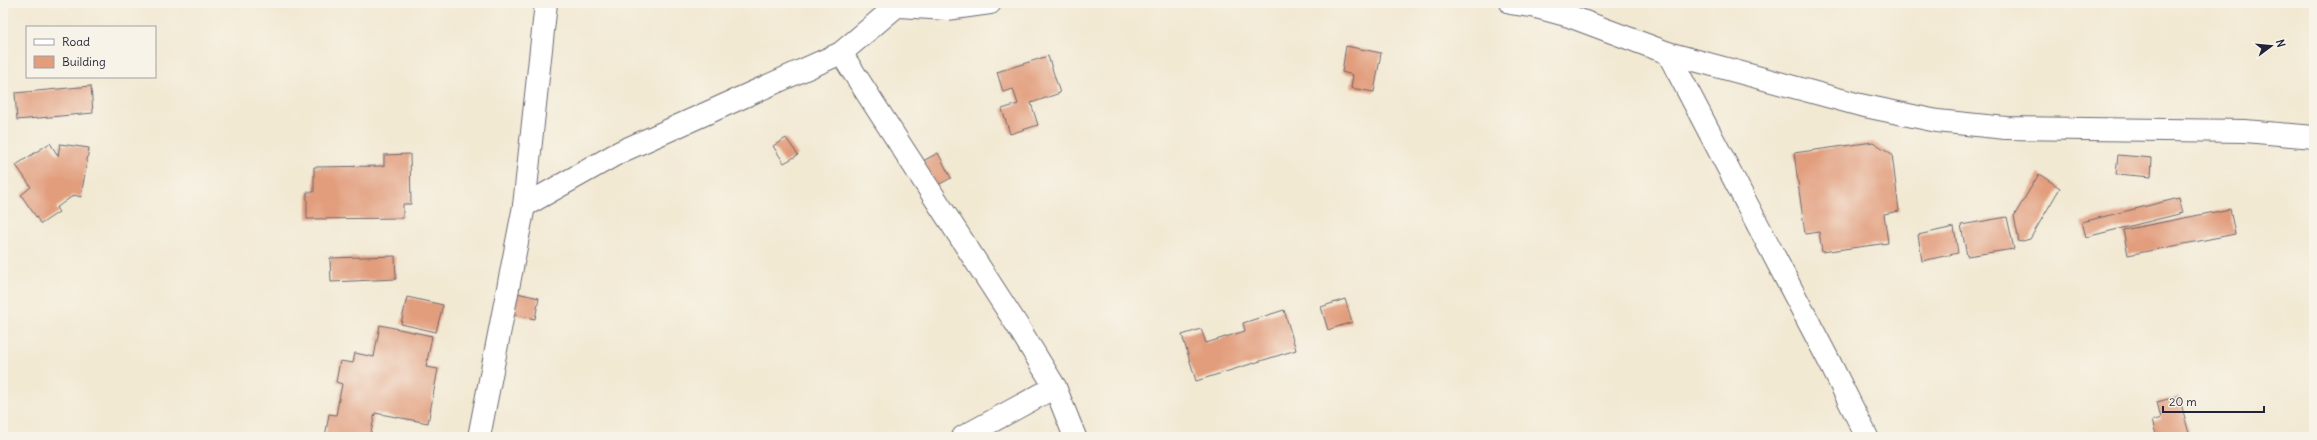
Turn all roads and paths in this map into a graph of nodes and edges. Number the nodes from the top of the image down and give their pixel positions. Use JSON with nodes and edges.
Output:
{"nodes":[{"id":1,"x":546,"y":3,"type":"edge"},
{"id":2,"x":990,"y":3,"type":"edge"},
{"id":3,"x":1511,"y":3,"type":"edge"},
{"id":4,"x":900,"y":4,"type":"edge"},
{"id":5,"x":841,"y":53,"type":"junction"},
{"id":6,"x":1668,"y":53,"type":"junction"},
{"id":7,"x":2314,"y":137,"type":"edge"},
{"id":8,"x":524,"y":206,"type":"junction"},
{"id":9,"x":1055,"y":387,"type":"junction"},
{"id":10,"x":479,"y":437,"type":"edge"},
{"id":11,"x":963,"y":437,"type":"edge"},
{"id":12,"x":1075,"y":437,"type":"edge"},
{"id":13,"x":1867,"y":437,"type":"edge"}],
"edges":[{"from":1,"to":8,"type":"street"},
{"from":2,"to":4,"type":"street"},
{"from":3,"to":6,"type":"street"},
{"from":4,"to":5,"type":"street"},
{"from":5,"to":8,"type":"street"},
{"from":5,"to":9,"type":"street"},
{"from":6,"to":7,"type":"street"},
{"from":6,"to":13,"type":"street"},
{"from":8,"to":10,"type":"street"},
{"from":9,"to":11,"type":"street"},
{"from":9,"to":12,"type":"street"}]}
